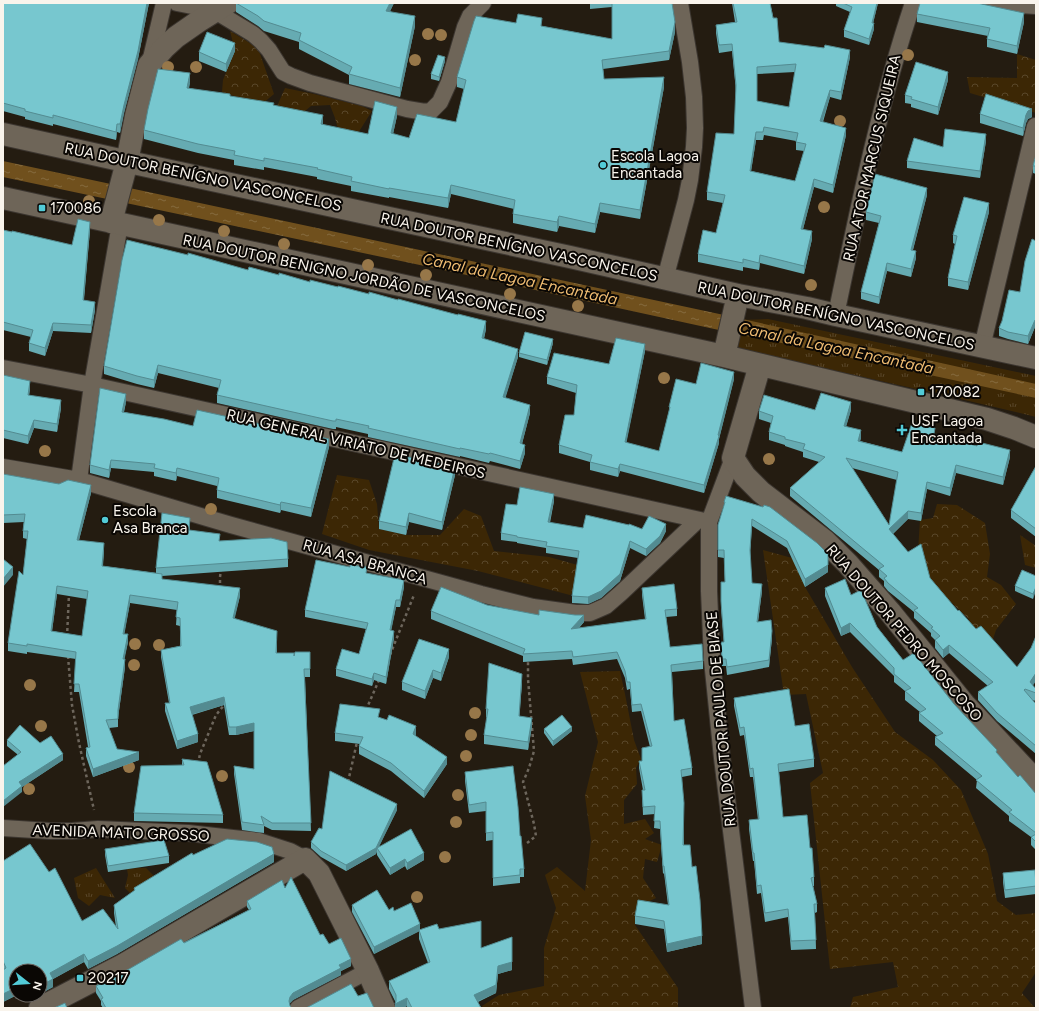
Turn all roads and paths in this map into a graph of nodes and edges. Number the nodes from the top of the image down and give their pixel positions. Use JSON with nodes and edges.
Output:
{"nodes":[{"id":1,"x":164,"y":3,"type":"edge"},
{"id":2,"x":177,"y":3,"type":"edge"},
{"id":3,"x":483,"y":3,"type":"edge"},
{"id":4,"x":680,"y":3,"type":"edge"},
{"id":5,"x":912,"y":3,"type":"edge"},
{"id":6,"x":992,"y":3,"type":"edge"},
{"id":7,"x":1036,"y":6,"type":"edge"},
{"id":8,"x":222,"y":7,"type":"edge"},
{"id":9,"x":149,"y":65,"type":"junction"},
{"id":10,"x":1035,"y":126,"type":"edge"},
{"id":11,"x":3,"y":134,"type":"edge"},
{"id":12,"x":126,"y":166,"type":"junction"},
{"id":13,"x":3,"y":198,"type":"edge"},
{"id":14,"x":115,"y":220,"type":"junction"},
{"id":15,"x":665,"y":279,"type":"junction"},
{"id":16,"x":737,"y":299,"type":"junction"},
{"id":17,"x":836,"y":315,"type":"junction"},
{"id":18,"x":982,"y":347,"type":"junction"},
{"id":19,"x":726,"y":351,"type":"junction"},
{"id":20,"x":1036,"y":358,"type":"edge"},
{"id":21,"x":760,"y":365,"type":"junction"},
{"id":22,"x":3,"y":368,"type":"edge"},
{"id":23,"x":92,"y":385,"type":"junction"},
{"id":24,"x":1036,"y":437,"type":"edge"},
{"id":25,"x":733,"y":458,"type":"junction"},
{"id":26,"x":3,"y":467,"type":"edge"},
{"id":27,"x":79,"y":480,"type":"junction"},
{"id":28,"x":703,"y":521,"type":"junction"},
{"id":29,"x":221,"y":570,"type":"edge"},
{"id":30,"x":420,"y":577,"type":"junction"},
{"id":31,"x":70,"y":590,"type":"edge"},
{"id":32,"x":220,"y":593,"type":"edge"},
{"id":33,"x":68,"y":643,"type":"edge"},
{"id":34,"x":68,"y":655,"type":"edge"},
{"id":35,"x":389,"y":658,"type":"edge"},
{"id":36,"x":528,"y":658,"type":"edge"},
{"id":37,"x":380,"y":678,"type":"edge"},
{"id":38,"x":226,"y":703,"type":"edge"},
{"id":39,"x":366,"y":711,"type":"edge"},
{"id":40,"x":357,"y":738,"type":"edge"},
{"id":41,"x":197,"y":770,"type":"edge"},
{"id":42,"x":1036,"y":781,"type":"edge"},
{"id":43,"x":346,"y":789,"type":"edge"},
{"id":44,"x":3,"y":828,"type":"edge"},
{"id":45,"x":98,"y":828,"type":"junction"},
{"id":46,"x":527,"y":843,"type":"dead end"},
{"id":47,"x":305,"y":859,"type":"junction"},
{"id":48,"x":368,"y":971,"type":"junction"},
{"id":49,"x":40,"y":1008,"type":"edge"},
{"id":50,"x":298,"y":1008,"type":"edge"},
{"id":51,"x":384,"y":1008,"type":"edge"},
{"id":52,"x":753,"y":1008,"type":"edge"}],
"edges":[{"from":1,"to":9,"type":"street"},
{"from":2,"to":8,"type":"street"},
{"from":3,"to":8,"type":"street"},
{"from":4,"to":15,"type":"street"},
{"from":5,"to":17,"type":"street","name":"RUA ATOR MARCUS SIQUEIRA"},
{"from":6,"to":7,"type":"street"},
{"from":8,"to":9,"type":"main road"},
{"from":9,"to":12,"type":"main road"},
{"from":10,"to":18,"type":"street"},
{"from":11,"to":12,"type":"main road","name":"RUA DOUTOR BENÍGNO VASCONCELOS"},
{"from":12,"to":14,"type":"main road"},
{"from":12,"to":15,"type":"main road","name":"RUA DOUTOR BENÍGNO VASCONCELOS"},
{"from":13,"to":14,"type":"main road","name":"RUA DOUTOR BENIGNO JORDÃO DE VASCONCELOS"},
{"from":14,"to":19,"type":"main road","name":"RUA DOUTOR BENIGNO JORDÃO DE VASCONCELOS"},
{"from":14,"to":23,"type":"street"},
{"from":15,"to":16,"type":"main road","name":"RUA DOUTOR BENÍGNO VASCONCELOS"},
{"from":16,"to":17,"type":"main road","name":"RUA DOUTOR BENÍGNO VASCONCELOS"},
{"from":16,"to":19,"type":"main road"},
{"from":17,"to":18,"type":"main road","name":"RUA DOUTOR BENÍGNO VASCONCELOS"},
{"from":18,"to":20,"type":"main road","name":"RUA DOUTOR BENÍGNO VASCONCELOS"},
{"from":19,"to":21,"type":"main road","name":"RUA DOUTOR BENIGNO JORDÃO DE VASCONCELOS"},
{"from":21,"to":24,"type":"main road","name":"RUA DOUTOR BENIGNO JORDÃO DE VASCONCELOS"},
{"from":21,"to":25,"type":"main road","name":"RUA DOUTOR PAULO DE BIASE"},
{"from":22,"to":23,"type":"street","name":"RUA GENERAL VIRIATO DE MEDEIROS"},
{"from":23,"to":27,"type":"street"},
{"from":23,"to":28,"type":"street","name":"RUA GENERAL VIRIATO DE MEDEIROS"},
{"from":25,"to":28,"type":"street","name":"RUA DOUTOR PAULO DE BIASE"},
{"from":25,"to":42,"type":"main road","name":"RUA DOUTOR PEDRO MOSCOSO"},
{"from":26,"to":27,"type":"street","name":"RUA ASA BRANCA"},
{"from":27,"to":30,"type":"street","name":"RUA ASA BRANCA"},
{"from":28,"to":30,"type":"street","name":"RUA ASA BRANCA"},
{"from":28,"to":52,"type":"street","name":"RUA DOUTOR PAULO DE BIASE"},
{"from":29,"to":32,"type":"path"},
{"from":30,"to":35,"type":"path"},
{"from":31,"to":33,"type":"path"},
{"from":34,"to":45,"type":"path"},
{"from":36,"to":46,"type":"path"},
{"from":37,"to":39,"type":"path"},
{"from":38,"to":41,"type":"path"},
{"from":40,"to":43,"type":"path"},
{"from":44,"to":45,"type":"street","name":"AVENIDA MATO GROSSO"},
{"from":45,"to":47,"type":"street","name":"AVENIDA MATO GROSSO"},
{"from":47,"to":48,"type":"main road","name":"AVENIDA MATO GROSSO"},
{"from":47,"to":49,"type":"main road"},
{"from":48,"to":50,"type":"street"},
{"from":48,"to":51,"type":"main road","name":"AVENIDA MATO GROSSO"}]}
